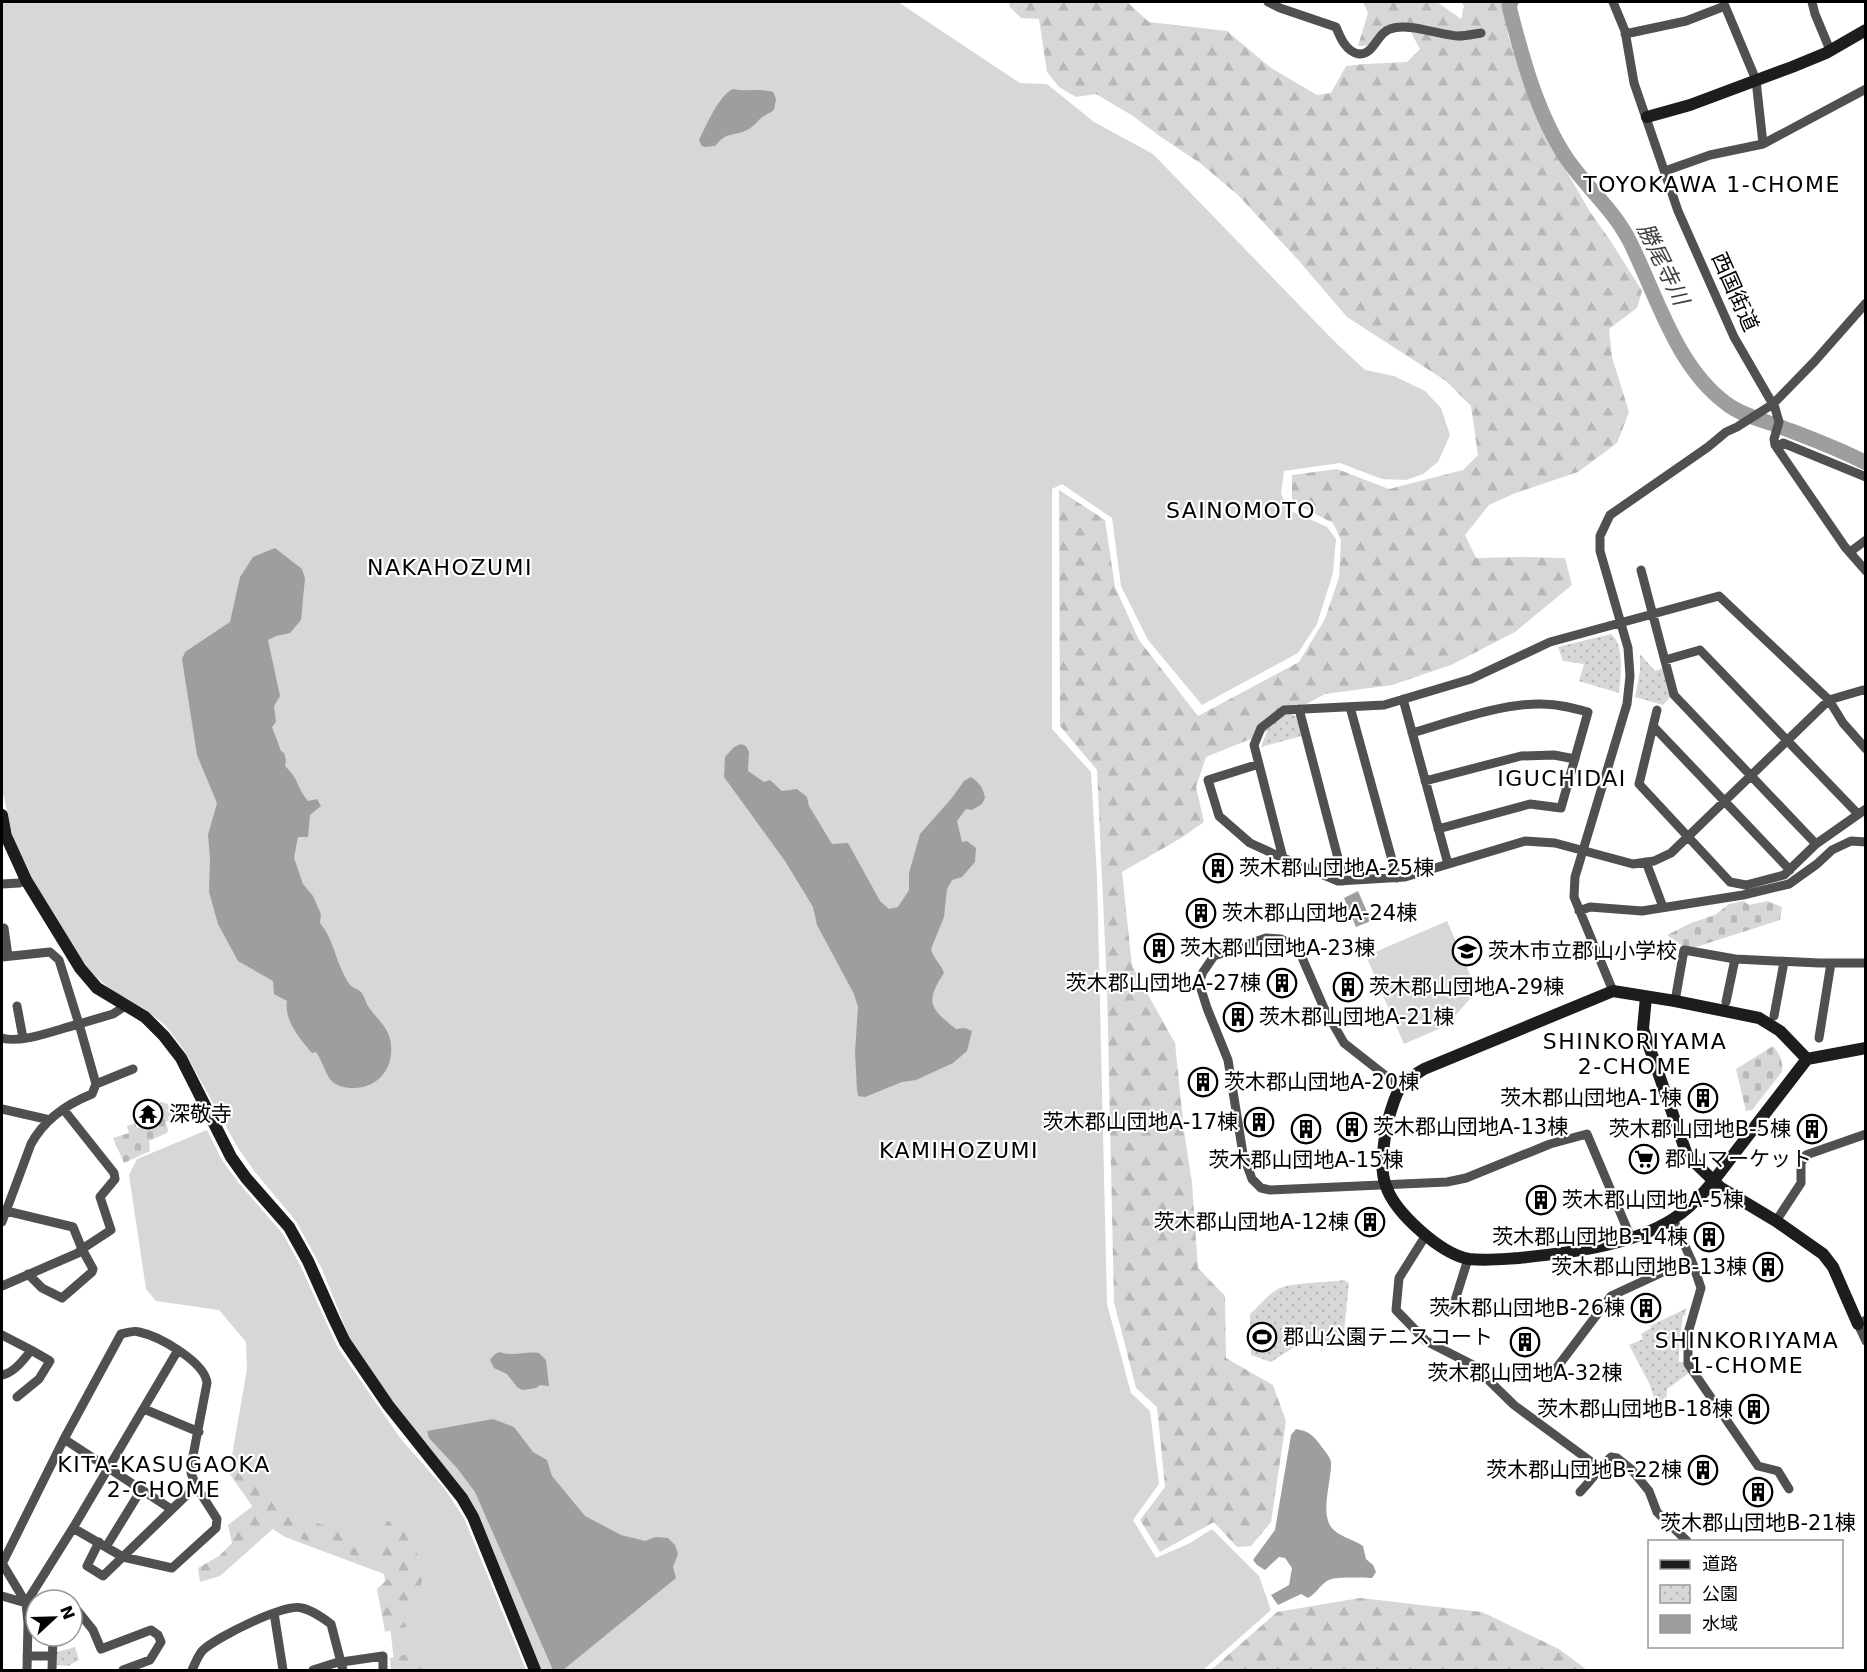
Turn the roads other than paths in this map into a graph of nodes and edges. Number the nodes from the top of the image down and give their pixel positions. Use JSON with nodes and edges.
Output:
{"nodes":[{"id":1,"x":1268,"y":2,"type":"edge"},
{"id":2,"x":1613,"y":2,"type":"edge"},
{"id":3,"x":1812,"y":2,"type":"edge"},
{"id":4,"x":1866,"y":30,"type":"edge"},
{"id":5,"x":1481,"y":33,"type":"dead end"},
{"id":6,"x":1625,"y":34,"type":"junction"},
{"id":7,"x":1830,"y":50,"type":"junction"},
{"id":8,"x":1756,"y":80,"type":"junction"},
{"id":9,"x":1866,"y":89,"type":"edge"},
{"id":10,"x":1647,"y":117,"type":"junction"},
{"id":11,"x":1762,"y":144,"type":"junction"},
{"id":12,"x":1665,"y":171,"type":"junction"},
{"id":13,"x":1866,"y":303,"type":"edge"},
{"id":14,"x":1772,"y":409,"type":"junction"},
{"id":15,"x":1776,"y":444,"type":"junction"},
{"id":16,"x":1866,"y":477,"type":"edge"},
{"id":17,"x":1866,"y":540,"type":"edge"},
{"id":18,"x":1850,"y":552,"type":"junction"},
{"id":19,"x":1641,"y":570,"type":"dead end"},
{"id":20,"x":1866,"y":571,"type":"edge"},
{"id":21,"x":1652,"y":614,"type":"junction"},
{"id":22,"x":1621,"y":622,"type":"junction"},
{"id":23,"x":1665,"y":660,"type":"junction"},
{"id":24,"x":1866,"y":691,"type":"edge"},
{"id":25,"x":1403,"y":699,"type":"junction"},
{"id":26,"x":1829,"y":700,"type":"junction"},
{"id":27,"x":1350,"y":707,"type":"junction"},
{"id":28,"x":1299,"y":709,"type":"junction"},
{"id":29,"x":1657,"y":710,"type":"dead end"},
{"id":30,"x":1653,"y":726,"type":"junction"},
{"id":31,"x":1412,"y":733,"type":"junction"},
{"id":32,"x":1787,"y":740,"type":"junction"},
{"id":33,"x":1866,"y":749,"type":"edge"},
{"id":34,"x":1575,"y":759,"type":"junction"},
{"id":35,"x":1259,"y":764,"type":"junction"},
{"id":36,"x":1751,"y":776,"type":"junction"},
{"id":37,"x":1425,"y":781,"type":"junction"},
{"id":38,"x":1724,"y":802,"type":"junction"},
{"id":39,"x":1862,"y":812,"type":"edge"},
{"id":40,"x":2,"y":815,"type":"edge"},
{"id":41,"x":1438,"y":829,"type":"junction"},
{"id":42,"x":1688,"y":837,"type":"junction"},
{"id":43,"x":1866,"y":842,"type":"edge"},
{"id":44,"x":1816,"y":844,"type":"junction"},
{"id":45,"x":1582,"y":851,"type":"junction"},
{"id":46,"x":1283,"y":858,"type":"junction"},
{"id":47,"x":1646,"y":862,"type":"junction"},
{"id":48,"x":1448,"y":864,"type":"junction"},
{"id":49,"x":1790,"y":870,"type":"junction"},
{"id":50,"x":1397,"y":878,"type":"junction"},
{"id":51,"x":27,"y":880,"type":"junction"},
{"id":52,"x":1344,"y":881,"type":"junction"},
{"id":53,"x":2,"y":884,"type":"edge"},
{"id":54,"x":1663,"y":907,"type":"junction"},
{"id":55,"x":1579,"y":910,"type":"junction"},
{"id":56,"x":4,"y":927,"type":"dead end"},
{"id":57,"x":5,"y":957,"type":"edge"},
{"id":58,"x":1736,"y":959,"type":"junction"},
{"id":59,"x":1784,"y":962,"type":"junction"},
{"id":60,"x":1831,"y":963,"type":"junction"},
{"id":61,"x":1866,"y":963,"type":"edge"},
{"id":62,"x":1613,"y":992,"type":"junction"},
{"id":63,"x":1646,"y":997,"type":"junction"},
{"id":64,"x":1675,"y":1001,"type":"junction"},
{"id":65,"x":1726,"y":1002,"type":"dead end"},
{"id":66,"x":17,"y":1006,"type":"dead end"},
{"id":67,"x":125,"y":1006,"type":"junction"},
{"id":68,"x":1774,"y":1016,"type":"dead end"},
{"id":69,"x":79,"y":1024,"type":"junction"},
{"id":70,"x":2,"y":1038,"type":"edge"},
{"id":71,"x":23,"y":1038,"type":"junction"},
{"id":72,"x":1819,"y":1038,"type":"dead end"},
{"id":73,"x":1866,"y":1048,"type":"edge"},
{"id":74,"x":1807,"y":1059,"type":"junction"},
{"id":75,"x":133,"y":1069,"type":"dead end"},
{"id":76,"x":96,"y":1084,"type":"junction"},
{"id":77,"x":1400,"y":1087,"type":"junction"},
{"id":78,"x":2,"y":1109,"type":"edge"},
{"id":79,"x":64,"y":1110,"type":"junction"},
{"id":80,"x":50,"y":1120,"type":"junction"},
{"id":81,"x":1866,"y":1134,"type":"edge"},
{"id":82,"x":1713,"y":1181,"type":"junction"},
{"id":83,"x":1385,"y":1185,"type":"junction"},
{"id":84,"x":4,"y":1211,"type":"edge"},
{"id":85,"x":1673,"y":1219,"type":"junction"},
{"id":86,"x":1776,"y":1221,"type":"junction"},
{"id":87,"x":2,"y":1222,"type":"edge"},
{"id":88,"x":1426,"y":1235,"type":"junction"},
{"id":89,"x":1631,"y":1238,"type":"junction"},
{"id":90,"x":82,"y":1249,"type":"junction"},
{"id":91,"x":1468,"y":1259,"type":"junction"},
{"id":92,"x":1691,"y":1259,"type":"junction"},
{"id":93,"x":28,"y":1275,"type":"junction"},
{"id":94,"x":2,"y":1286,"type":"edge"},
{"id":95,"x":1452,"y":1310,"type":"dead end"},
{"id":96,"x":1862,"y":1322,"type":"edge"},
{"id":97,"x":2,"y":1335,"type":"edge"},
{"id":98,"x":1866,"y":1341,"type":"edge"},
{"id":99,"x":31,"y":1350,"type":"junction"},
{"id":100,"x":178,"y":1350,"type":"junction"},
{"id":101,"x":1552,"y":1374,"type":"dead end"},
{"id":102,"x":2,"y":1375,"type":"edge"},
{"id":103,"x":17,"y":1397,"type":"dead end"},
{"id":104,"x":144,"y":1409,"type":"junction"},
{"id":105,"x":199,"y":1432,"type":"junction"},
{"id":106,"x":64,"y":1439,"type":"junction"},
{"id":107,"x":108,"y":1468,"type":"junction"},
{"id":108,"x":1600,"y":1469,"type":"junction"},
{"id":109,"x":196,"y":1485,"type":"junction"},
{"id":110,"x":1789,"y":1489,"type":"dead end"},
{"id":111,"x":141,"y":1490,"type":"junction"},
{"id":112,"x":1580,"y":1492,"type":"dead end"},
{"id":113,"x":171,"y":1509,"type":"junction"},
{"id":114,"x":73,"y":1528,"type":"junction"},
{"id":115,"x":1686,"y":1540,"type":"edge"},
{"id":116,"x":102,"y":1544,"type":"junction"},
{"id":117,"x":123,"y":1557,"type":"junction"},
{"id":118,"x":2,"y":1563,"type":"edge"},
{"id":119,"x":35,"y":1588,"type":"edge"},
{"id":120,"x":2,"y":1596,"type":"edge"},
{"id":121,"x":24,"y":1600,"type":"edge"},
{"id":122,"x":24,"y":1602,"type":"edge"},
{"id":123,"x":274,"y":1613,"type":"junction"},
{"id":124,"x":84,"y":1619,"type":"edge"},
{"id":125,"x":27,"y":1648,"type":"edge"},
{"id":126,"x":52,"y":1648,"type":"edge"},
{"id":127,"x":27,"y":1656,"type":"junction"},
{"id":128,"x":52,"y":1656,"type":"junction"},
{"id":129,"x":342,"y":1666,"type":"edge"},
{"id":130,"x":27,"y":1671,"type":"edge"},
{"id":131,"x":52,"y":1671,"type":"edge"},
{"id":132,"x":123,"y":1671,"type":"edge"},
{"id":133,"x":192,"y":1671,"type":"edge"},
{"id":134,"x":283,"y":1671,"type":"edge"},
{"id":135,"x":313,"y":1671,"type":"edge"},
{"id":136,"x":383,"y":1671,"type":"edge"},
{"id":137,"x":536,"y":1671,"type":"edge"}],
"edges":[{"from":1,"to":5,"type":"street"},
{"from":2,"to":6,"type":"street","name":"西国街道"},
{"from":3,"to":7,"type":"street"},
{"from":4,"to":7,"type":"street"},
{"from":6,"to":8,"type":"street"},
{"from":6,"to":10,"type":"street","name":"西国街道"},
{"from":7,"to":8,"type":"street"},
{"from":8,"to":10,"type":"street"},
{"from":8,"to":11,"type":"street"},
{"from":9,"to":11,"type":"street"},
{"from":10,"to":12,"type":"street","name":"西国街道"},
{"from":11,"to":12,"type":"street"},
{"from":12,"to":14,"type":"street","name":"西国街道"},
{"from":13,"to":14,"type":"street"},
{"from":14,"to":15,"type":"street"},
{"from":14,"to":22,"type":"street"},
{"from":15,"to":16,"type":"street"},
{"from":15,"to":18,"type":"street"},
{"from":17,"to":18,"type":"street"},
{"from":18,"to":20,"type":"street"},
{"from":19,"to":21,"type":"street"},
{"from":21,"to":22,"type":"street"},
{"from":21,"to":23,"type":"street"},
{"from":21,"to":26,"type":"street"},
{"from":22,"to":25,"type":"street"},
{"from":22,"to":45,"type":"street"},
{"from":23,"to":32,"type":"street"},
{"from":23,"to":36,"type":"street"},
{"from":24,"to":26,"type":"street"},
{"from":25,"to":27,"type":"street"},
{"from":25,"to":31,"type":"street"},
{"from":26,"to":32,"type":"street"},
{"from":26,"to":33,"type":"street"},
{"from":27,"to":28,"type":"street"},
{"from":27,"to":50,"type":"street"},
{"from":28,"to":35,"type":"street"},
{"from":28,"to":52,"type":"street"},
{"from":29,"to":30,"type":"street"},
{"from":30,"to":38,"type":"street"},
{"from":30,"to":42,"type":"street"},
{"from":31,"to":34,"type":"street"},
{"from":31,"to":37,"type":"street"},
{"from":32,"to":36,"type":"street"},
{"from":32,"to":39,"type":"street"},
{"from":34,"to":37,"type":"street"},
{"from":34,"to":41,"type":"street"},
{"from":35,"to":46,"type":"street"},
{"from":35,"to":46,"type":"street"},
{"from":36,"to":38,"type":"street"},
{"from":36,"to":44,"type":"street"},
{"from":37,"to":41,"type":"street"},
{"from":38,"to":42,"type":"street"},
{"from":38,"to":49,"type":"street"},
{"from":39,"to":44,"type":"street"},
{"from":40,"to":51,"type":"street"},
{"from":41,"to":48,"type":"street"},
{"from":42,"to":47,"type":"street"},
{"from":42,"to":49,"type":"street"},
{"from":43,"to":54,"type":"street"},
{"from":44,"to":49,"type":"street"},
{"from":45,"to":47,"type":"street"},
{"from":45,"to":48,"type":"street"},
{"from":45,"to":55,"type":"street"},
{"from":46,"to":52,"type":"street"},
{"from":47,"to":54,"type":"street"},
{"from":48,"to":50,"type":"street"},
{"from":50,"to":52,"type":"street"},
{"from":51,"to":53,"type":"street"},
{"from":51,"to":67,"type":"street"},
{"from":54,"to":55,"type":"street"},
{"from":55,"to":62,"type":"street"},
{"from":56,"to":57,"type":"street"},
{"from":57,"to":69,"type":"street"},
{"from":58,"to":59,"type":"street"},
{"from":58,"to":64,"type":"street"},
{"from":58,"to":65,"type":"street"},
{"from":59,"to":60,"type":"street"},
{"from":59,"to":68,"type":"street"},
{"from":60,"to":61,"type":"street"},
{"from":60,"to":72,"type":"street"},
{"from":62,"to":63,"type":"street"},
{"from":62,"to":77,"type":"street"},
{"from":63,"to":64,"type":"street"},
{"from":63,"to":82,"type":"street"},
{"from":64,"to":74,"type":"street"},
{"from":66,"to":71,"type":"street"},
{"from":67,"to":69,"type":"street"},
{"from":67,"to":137,"type":"street"},
{"from":69,"to":71,"type":"street"},
{"from":69,"to":76,"type":"street"},
{"from":70,"to":71,"type":"street"},
{"from":73,"to":74,"type":"street"},
{"from":74,"to":82,"type":"street"},
{"from":75,"to":76,"type":"street"},
{"from":76,"to":79,"type":"street"},
{"from":77,"to":83,"type":"street"},
{"from":77,"to":83,"type":"street"},
{"from":78,"to":80,"type":"street"},
{"from":79,"to":80,"type":"street"},
{"from":79,"to":90,"type":"street"},
{"from":80,"to":84,"type":"street"},
{"from":81,"to":86,"type":"street"},
{"from":82,"to":85,"type":"street"},
{"from":82,"to":86,"type":"street"},
{"from":83,"to":88,"type":"street"},
{"from":83,"to":89,"type":"street"},
{"from":84,"to":87,"type":"street"},
{"from":84,"to":90,"type":"street"},
{"from":85,"to":89,"type":"street"},
{"from":85,"to":92,"type":"street"},
{"from":86,"to":96,"type":"street"},
{"from":88,"to":91,"type":"street"},
{"from":88,"to":108,"type":"street"},
{"from":89,"to":91,"type":"street"},
{"from":90,"to":93,"type":"street"},
{"from":90,"to":93,"type":"street"},
{"from":91,"to":95,"type":"street"},
{"from":92,"to":101,"type":"street"},
{"from":92,"to":110,"type":"street"},
{"from":93,"to":94,"type":"street"},
{"from":96,"to":98,"type":"street"},
{"from":97,"to":99,"type":"street"},
{"from":99,"to":102,"type":"street"},
{"from":99,"to":103,"type":"street"},
{"from":100,"to":104,"type":"street"},
{"from":100,"to":105,"type":"street"},
{"from":100,"to":106,"type":"street"},
{"from":104,"to":105,"type":"street"},
{"from":104,"to":107,"type":"street"},
{"from":105,"to":109,"type":"street"},
{"from":106,"to":107,"type":"street"},
{"from":106,"to":118,"type":"street"},
{"from":107,"to":111,"type":"street"},
{"from":107,"to":114,"type":"street"},
{"from":108,"to":112,"type":"street"},
{"from":108,"to":115,"type":"street"},
{"from":109,"to":113,"type":"street"},
{"from":109,"to":117,"type":"street"},
{"from":111,"to":113,"type":"street"},
{"from":111,"to":116,"type":"street"},
{"from":113,"to":117,"type":"street"},
{"from":114,"to":116,"type":"street"},
{"from":114,"to":119,"type":"street"},
{"from":116,"to":117,"type":"street"},
{"from":116,"to":117,"type":"street"},
{"from":118,"to":121,"type":"street"},
{"from":120,"to":122,"type":"street"},
{"from":123,"to":129,"type":"street"},
{"from":123,"to":133,"type":"street"},
{"from":123,"to":134,"type":"street"},
{"from":124,"to":132,"type":"street"},
{"from":125,"to":127,"type":"street"},
{"from":126,"to":128,"type":"street"},
{"from":127,"to":128,"type":"street"},
{"from":127,"to":130,"type":"street"},
{"from":128,"to":131,"type":"street"},
{"from":129,"to":135,"type":"street"},
{"from":129,"to":136,"type":"street"}]}
